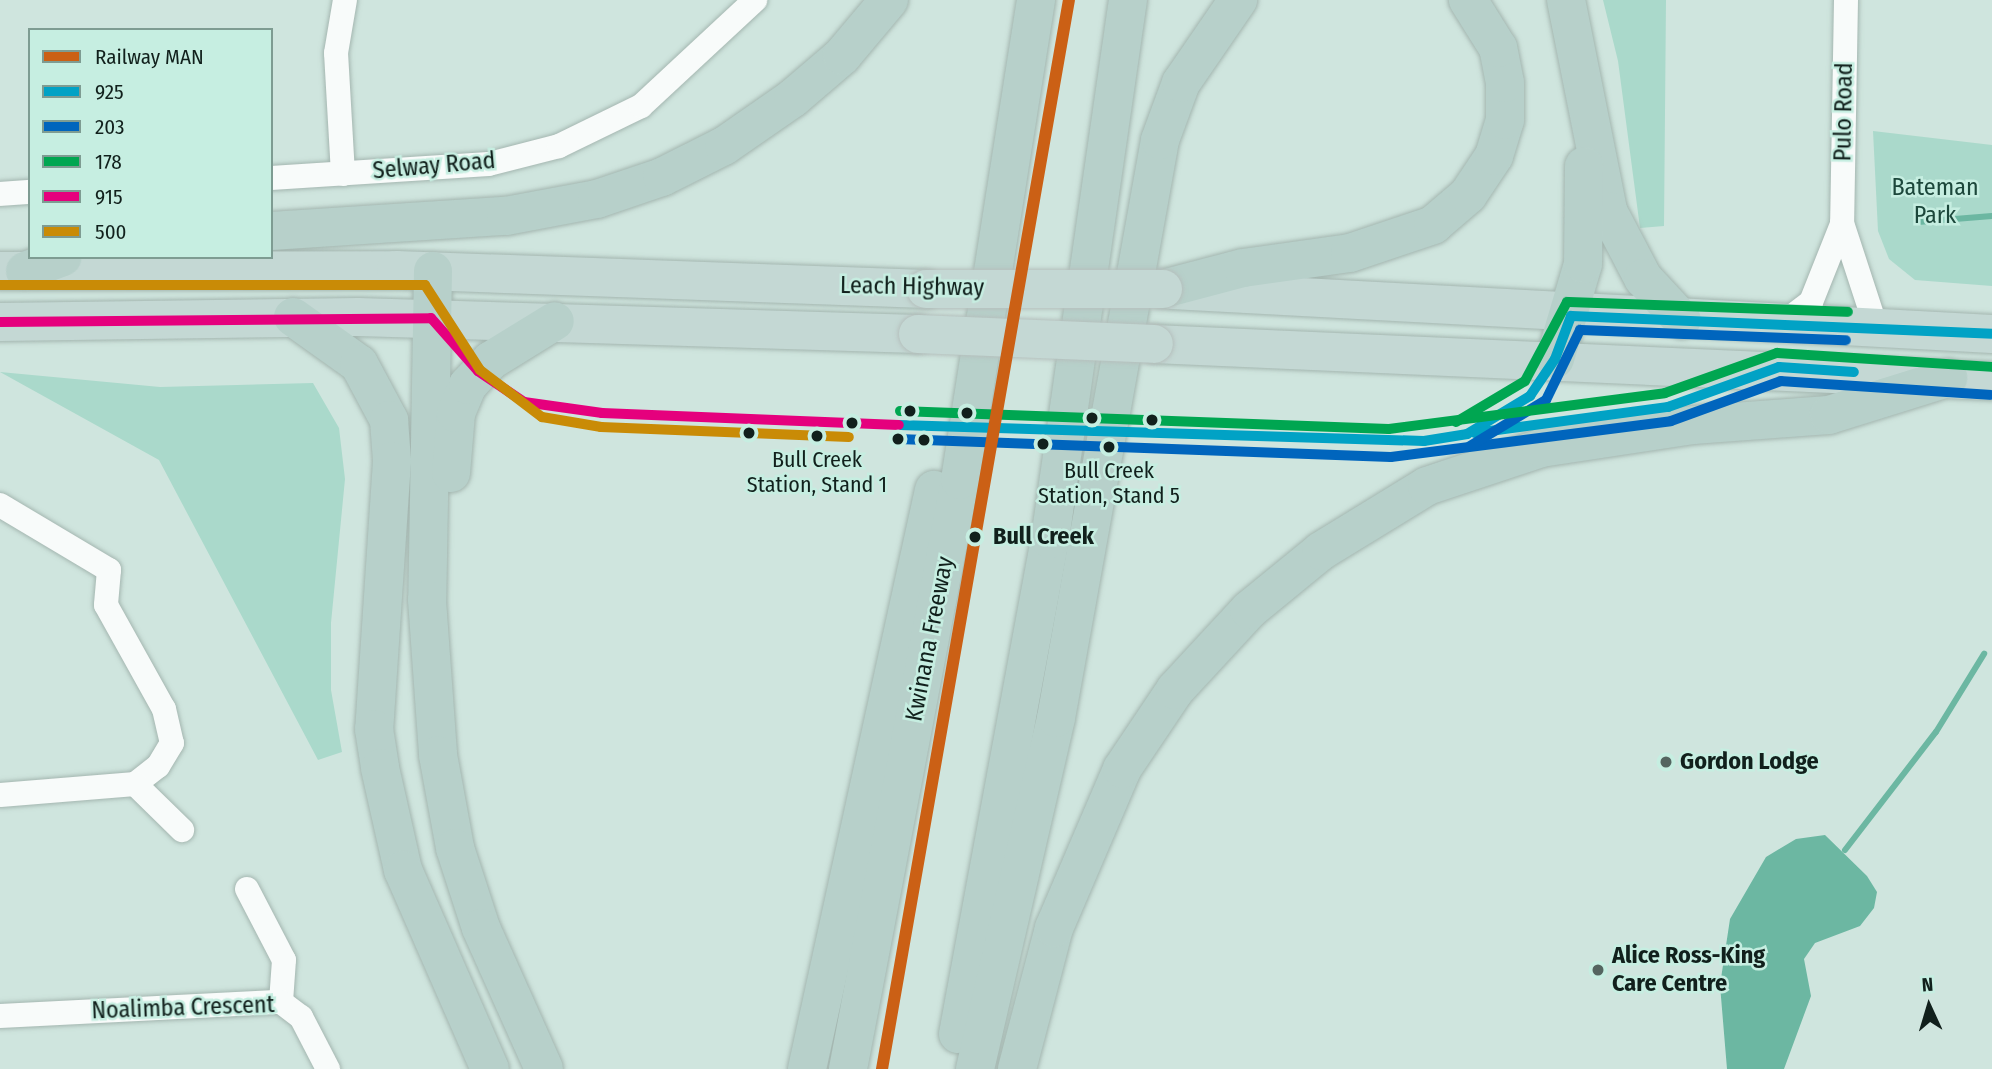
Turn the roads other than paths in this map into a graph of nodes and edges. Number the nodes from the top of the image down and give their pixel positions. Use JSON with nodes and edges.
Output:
{"nodes":[{"id":1,"x":345,"y":0,"type":"edge"},
{"id":2,"x":755,"y":0,"type":"edge"},
{"id":3,"x":889,"y":0,"type":"edge"},
{"id":4,"x":1036,"y":0,"type":"edge"},
{"id":5,"x":1128,"y":0,"type":"edge"},
{"id":6,"x":1238,"y":0,"type":"edge"},
{"id":7,"x":1468,"y":0,"type":"edge"},
{"id":8,"x":1566,"y":0,"type":"edge"},
{"id":9,"x":1846,"y":0,"type":"edge"},
{"id":10,"x":1586,"y":83,"type":"junction"},
{"id":11,"x":343,"y":174,"type":"junction"},
{"id":12,"x":273,"y":178,"type":"edge"},
{"id":13,"x":28,"y":192,"type":"edge"},
{"id":14,"x":0,"y":194,"type":"edge"},
{"id":15,"x":1842,"y":223,"type":"junction"},
{"id":16,"x":273,"y":231,"type":"edge"},
{"id":17,"x":1000,"y":232,"type":"junction"},
{"id":18,"x":56,"y":259,"type":"edge"},
{"id":19,"x":13,"y":271,"type":"edge"},
{"id":20,"x":433,"y":271,"type":"junction"},
{"id":21,"x":1163,"y":289,"type":"junction"},
{"id":22,"x":1571,"y":316,"type":"junction"},
{"id":23,"x":293,"y":317,"type":"junction"},
{"id":24,"x":431,"y":318,"type":"junction"},
{"id":25,"x":1682,"y":320,"type":"junction"},
{"id":26,"x":555,"y":321,"type":"junction"},
{"id":27,"x":0,"y":322,"type":"edge"},
{"id":28,"x":1783,"y":323,"type":"junction"},
{"id":29,"x":1876,"y":327,"type":"junction"},
{"id":30,"x":1992,"y":334,"type":"edge"},
{"id":31,"x":1555,"y":359,"type":"junction"},
{"id":32,"x":1948,"y":378,"type":"junction"},
{"id":33,"x":1992,"y":382,"type":"edge"},
{"id":34,"x":0,"y":505,"type":"edge"},
{"id":35,"x":135,"y":784,"type":"junction"},
{"id":36,"x":0,"y":795,"type":"edge"},
{"id":37,"x":182,"y":830,"type":"dead end"},
{"id":38,"x":247,"y":889,"type":"dead end"},
{"id":39,"x":281,"y":1002,"type":"junction"},
{"id":40,"x":0,"y":1016,"type":"edge"},
{"id":41,"x":328,"y":1069,"type":"edge"},
{"id":42,"x":490,"y":1069,"type":"edge"},
{"id":43,"x":544,"y":1069,"type":"edge"},
{"id":44,"x":563,"y":1069,"type":"edge"},
{"id":45,"x":807,"y":1069,"type":"edge"},
{"id":46,"x":848,"y":1069,"type":"edge"},
{"id":47,"x":951,"y":1069,"type":"edge"},
{"id":48,"x":975,"y":1069,"type":"edge"},
{"id":49,"x":1017,"y":1069,"type":"edge"}],
"edges":[{"from":1,"to":11,"type":"street"},
{"from":2,"to":11,"type":"street","name":"Selway Road"},
{"from":3,"to":16,"type":"highway"},
{"from":4,"to":17,"type":"highway","name":"Kwinana Freeway"},
{"from":5,"to":47,"type":"highway"},
{"from":6,"to":48,"type":"highway"},
{"from":7,"to":21,"type":"highway"},
{"from":8,"to":10,"type":"highway"},
{"from":9,"to":15,"type":"street","name":"Pulo Road"},
{"from":10,"to":22,"type":"highway"},
{"from":10,"to":25,"type":"highway"},
{"from":11,"to":12,"type":"street","name":"Selway Road"},
{"from":13,"to":14,"type":"street"},
{"from":15,"to":28,"type":"street","name":"Pulo Road"},
{"from":15,"to":29,"type":"street","name":"Pulo Road"},
{"from":17,"to":45,"type":"highway"},
{"from":17,"to":46,"type":"highway","name":"Kwinana Freeway"},
{"from":18,"to":19,"type":"highway"},
{"from":19,"to":20,"type":"highway","name":"Leach Highway"},
{"from":20,"to":21,"type":"highway","name":"Leach Highway","bridge":true},
{"from":20,"to":24,"type":"highway"},
{"from":21,"to":22,"type":"highway","name":"Leach Highway"},
{"from":22,"to":25,"type":"highway","name":"Leach Highway"},
{"from":22,"to":31,"type":"highway"},
{"from":23,"to":24,"type":"highway","name":"Leach Highway"},
{"from":23,"to":27,"type":"highway","name":"Leach Highway"},
{"from":23,"to":42,"type":"highway"},
{"from":24,"to":26,"type":"highway","name":"Leach Highway"},
{"from":24,"to":43,"type":"highway"},
{"from":25,"to":28,"type":"highway","name":"Leach Highway"},
{"from":26,"to":31,"type":"highway","name":"Leach Highway","bridge":true},
{"from":26,"to":44,"type":"highway"},
{"from":28,"to":29,"type":"highway","name":"Leach Highway"},
{"from":29,"to":30,"type":"highway","name":"Leach Highway"},
{"from":31,"to":32,"type":"highway","name":"Leach Highway"},
{"from":32,"to":33,"type":"highway","name":"Leach Highway"},
{"from":32,"to":49,"type":"highway"},
{"from":34,"to":35,"type":"street"},
{"from":35,"to":36,"type":"street"},
{"from":35,"to":37,"type":"street"},
{"from":38,"to":39,"type":"street"},
{"from":39,"to":40,"type":"street","name":"Noalimba Crescent"},
{"from":39,"to":41,"type":"street","name":"Noalimba Crescent"}]}
